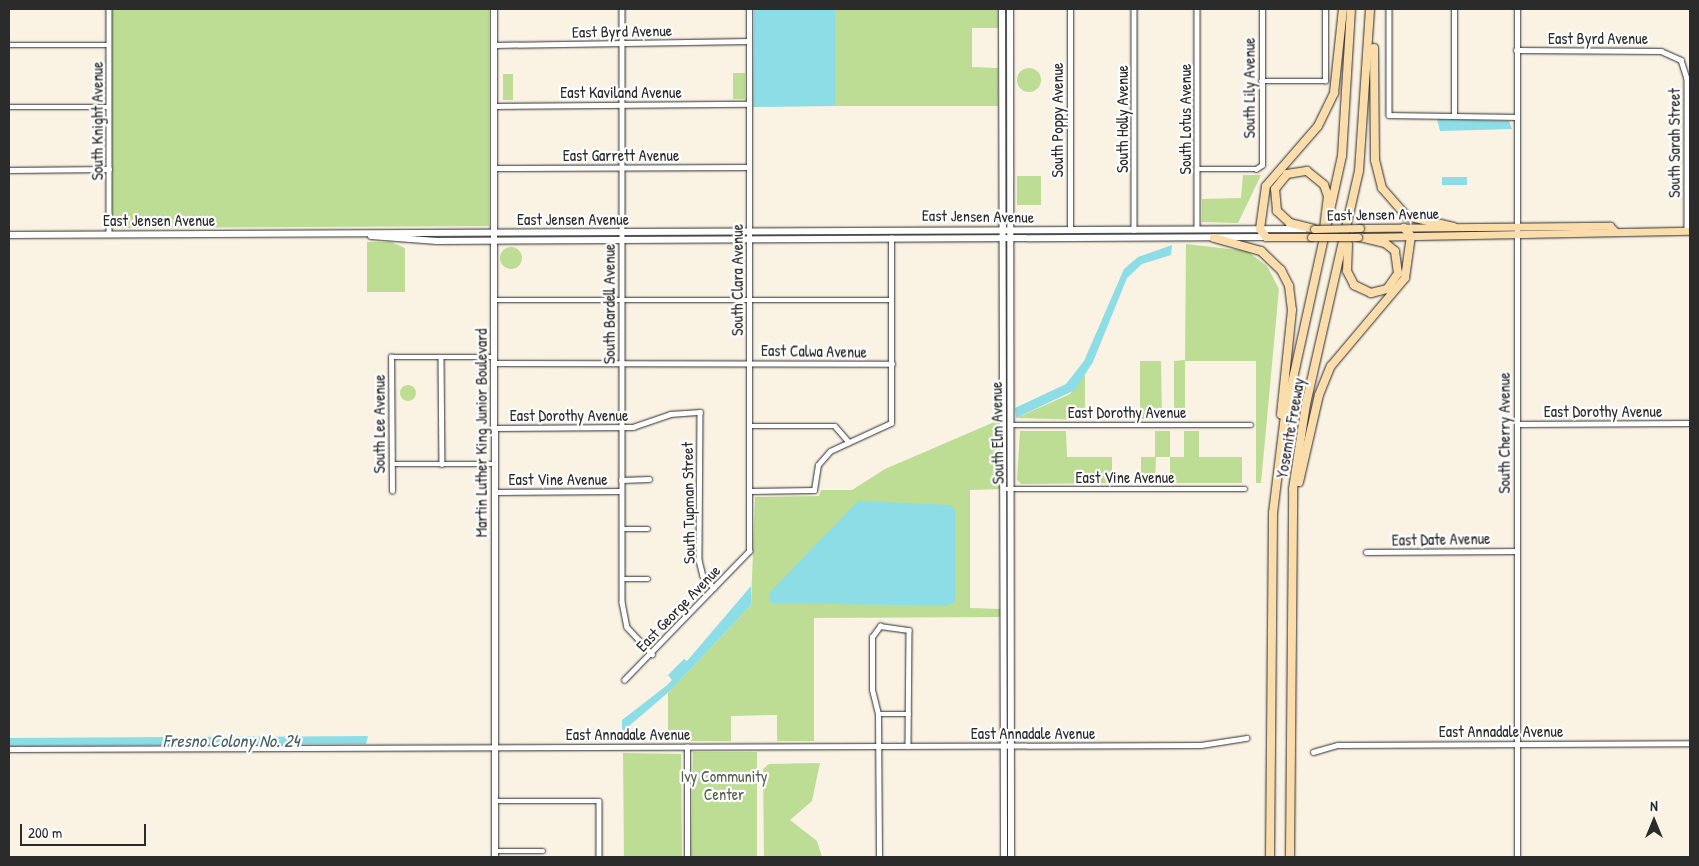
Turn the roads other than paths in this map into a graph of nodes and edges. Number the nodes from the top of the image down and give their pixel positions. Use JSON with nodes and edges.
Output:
{"nodes":[{"id":1,"x":108,"y":9,"type":"edge"},
{"id":2,"x":494,"y":9,"type":"edge"},
{"id":3,"x":622,"y":9,"type":"edge"},
{"id":4,"x":749,"y":9,"type":"edge"},
{"id":5,"x":1002,"y":9,"type":"edge"},
{"id":6,"x":1010,"y":9,"type":"edge"},
{"id":7,"x":1070,"y":9,"type":"edge"},
{"id":8,"x":1134,"y":9,"type":"edge"},
{"id":9,"x":1197,"y":9,"type":"edge"},
{"id":10,"x":1262,"y":9,"type":"edge"},
{"id":11,"x":1325,"y":9,"type":"edge"},
{"id":12,"x":1343,"y":9,"type":"edge"},
{"id":13,"x":1351,"y":9,"type":"edge"},
{"id":14,"x":1370,"y":9,"type":"edge"},
{"id":15,"x":1374,"y":9,"type":"edge"},
{"id":16,"x":1389,"y":9,"type":"edge"},
{"id":17,"x":1454,"y":9,"type":"edge"},
{"id":18,"x":1517,"y":9,"type":"edge"},
{"id":19,"x":749,"y":42,"type":"junction"},
{"id":20,"x":622,"y":43,"type":"junction"},
{"id":21,"x":109,"y":44,"type":"junction"},
{"id":22,"x":9,"y":45,"type":"edge"},
{"id":23,"x":494,"y":45,"type":"junction"},
{"id":24,"x":1516,"y":50,"type":"junction"},
{"id":25,"x":1678,"y":58,"type":"joint"},
{"id":26,"x":1261,"y":81,"type":"junction"},
{"id":27,"x":621,"y":104,"type":"junction"},
{"id":28,"x":748,"y":104,"type":"junction"},
{"id":29,"x":494,"y":106,"type":"junction"},
{"id":30,"x":9,"y":107,"type":"edge"},
{"id":31,"x":109,"y":107,"type":"junction"},
{"id":32,"x":1454,"y":115,"type":"junction"},
{"id":33,"x":1517,"y":117,"type":"junction"},
{"id":34,"x":621,"y":167,"type":"junction"},
{"id":35,"x":748,"y":167,"type":"junction"},
{"id":36,"x":494,"y":168,"type":"junction"},
{"id":37,"x":109,"y":169,"type":"junction"},
{"id":38,"x":1197,"y":169,"type":"junction"},
{"id":39,"x":9,"y":170,"type":"edge"},
{"id":40,"x":1350,"y":220,"type":"junction"},
{"id":41,"x":1454,"y":227,"type":"junction"},
{"id":42,"x":1517,"y":227,"type":"junction"},
{"id":43,"x":1404,"y":228,"type":"junction"},
{"id":44,"x":891,"y":229,"type":"junction"},
{"id":45,"x":1197,"y":229,"type":"junction"},
{"id":46,"x":1260,"y":229,"type":"junction"},
{"id":47,"x":1314,"y":229,"type":"junction"},
{"id":48,"x":750,"y":230,"type":"junction"},
{"id":49,"x":1003,"y":230,"type":"junction"},
{"id":50,"x":1011,"y":230,"type":"junction"},
{"id":51,"x":1070,"y":230,"type":"junction"},
{"id":52,"x":1134,"y":230,"type":"junction"},
{"id":53,"x":1689,"y":231,"type":"edge"},
{"id":54,"x":621,"y":232,"type":"junction"},
{"id":55,"x":1615,"y":232,"type":"junction"},
{"id":56,"x":340,"y":233,"type":"junction"},
{"id":57,"x":494,"y":233,"type":"junction"},
{"id":58,"x":109,"y":234,"type":"junction"},
{"id":59,"x":9,"y":235,"type":"edge"},
{"id":60,"x":1411,"y":236,"type":"junction"},
{"id":61,"x":1517,"y":236,"type":"junction"},
{"id":62,"x":891,"y":237,"type":"junction"},
{"id":63,"x":1266,"y":237,"type":"junction"},
{"id":64,"x":1358,"y":237,"type":"junction"},
{"id":65,"x":750,"y":238,"type":"junction"},
{"id":66,"x":1002,"y":238,"type":"junction"},
{"id":67,"x":1011,"y":238,"type":"junction"},
{"id":68,"x":1104,"y":238,"type":"junction"},
{"id":69,"x":1166,"y":238,"type":"junction"},
{"id":70,"x":1214,"y":238,"type":"junction"},
{"id":71,"x":621,"y":240,"type":"junction"},
{"id":72,"x":494,"y":241,"type":"junction"},
{"id":73,"x":1320,"y":267,"type":"junction"},
{"id":74,"x":494,"y":300,"type":"junction"},
{"id":75,"x":621,"y":300,"type":"junction"},
{"id":76,"x":749,"y":300,"type":"junction"},
{"id":77,"x":890,"y":300,"type":"junction"},
{"id":78,"x":391,"y":357,"type":"joint"},
{"id":79,"x":441,"y":357,"type":"junction"},
{"id":80,"x":495,"y":360,"type":"junction"},
{"id":81,"x":621,"y":363,"type":"junction"},
{"id":82,"x":749,"y":363,"type":"junction"},
{"id":83,"x":892,"y":364,"type":"junction"},
{"id":84,"x":700,"y":412,"type":"joint"},
{"id":85,"x":1690,"y":423,"type":"edge"},
{"id":86,"x":1517,"y":424,"type":"junction"},
{"id":87,"x":1007,"y":425,"type":"junction"},
{"id":88,"x":1251,"y":425,"type":"dead end"},
{"id":89,"x":750,"y":426,"type":"junction"},
{"id":90,"x":621,"y":427,"type":"junction"},
{"id":91,"x":495,"y":428,"type":"junction"},
{"id":92,"x":849,"y":442,"type":"junction"},
{"id":93,"x":1279,"y":451,"type":"junction"},
{"id":94,"x":392,"y":464,"type":"junction"},
{"id":95,"x":442,"y":464,"type":"junction"},
{"id":96,"x":495,"y":464,"type":"junction"},
{"id":97,"x":649,"y":479,"type":"dead end"},
{"id":98,"x":621,"y":480,"type":"junction"},
{"id":99,"x":1008,"y":489,"type":"junction"},
{"id":100,"x":1246,"y":489,"type":"dead end"},
{"id":101,"x":392,"y":491,"type":"dead end"},
{"id":102,"x":621,"y":491,"type":"junction"},
{"id":103,"x":749,"y":491,"type":"junction"},
{"id":104,"x":495,"y":492,"type":"junction"},
{"id":105,"x":1292,"y":515,"type":"junction"},
{"id":106,"x":622,"y":529,"type":"junction"},
{"id":107,"x":648,"y":529,"type":"dead end"},
{"id":108,"x":749,"y":551,"type":"joint"},
{"id":109,"x":1516,"y":551,"type":"junction"},
{"id":110,"x":1366,"y":552,"type":"dead end"},
{"id":111,"x":622,"y":579,"type":"junction"},
{"id":112,"x":648,"y":579,"type":"dead end"},
{"id":113,"x":714,"y":588,"type":"junction"},
{"id":114,"x":652,"y":654,"type":"junction"},
{"id":115,"x":624,"y":680,"type":"dead end"},
{"id":116,"x":878,"y":714,"type":"junction"},
{"id":117,"x":909,"y":714,"type":"junction"},
{"id":118,"x":1246,"y":738,"type":"dead end"},
{"id":119,"x":1690,"y":743,"type":"edge"},
{"id":120,"x":1516,"y":744,"type":"junction"},
{"id":121,"x":1008,"y":745,"type":"junction"},
{"id":122,"x":878,"y":746,"type":"junction"},
{"id":123,"x":908,"y":746,"type":"junction"},
{"id":124,"x":495,"y":747,"type":"junction"},
{"id":125,"x":687,"y":747,"type":"junction"},
{"id":126,"x":9,"y":749,"type":"edge"},
{"id":127,"x":1313,"y":752,"type":"dead end"},
{"id":128,"x":495,"y":800,"type":"junction"},
{"id":129,"x":543,"y":851,"type":"dead end"},
{"id":130,"x":496,"y":854,"type":"edge"},
{"id":131,"x":599,"y":857,"type":"edge"},
{"id":132,"x":687,"y":857,"type":"edge"},
{"id":133,"x":879,"y":857,"type":"edge"},
{"id":134,"x":1004,"y":857,"type":"edge"},
{"id":135,"x":1011,"y":857,"type":"edge"},
{"id":136,"x":1270,"y":857,"type":"edge"},
{"id":137,"x":1290,"y":857,"type":"edge"},
{"id":138,"x":1516,"y":857,"type":"edge"}],
"edges":[{"from":1,"to":21,"type":"street","name":"South Knight Avenue"},
{"from":2,"to":23,"type":"main road","name":"Martin Luther King Junior Boulevard"},
{"from":3,"to":20,"type":"street","name":"South Bardell Avenue"},
{"from":4,"to":19,"type":"street","name":"South Clara Avenue"},
{"from":5,"to":49,"type":"main road","name":"South Elm Avenue"},
{"from":6,"to":50,"type":"main road","name":"South Elm Avenue"},
{"from":7,"to":51,"type":"street","name":"South Poppy Avenue"},
{"from":8,"to":52,"type":"street","name":"South Holly Avenue"},
{"from":9,"to":38,"type":"street","name":"South Lotus Avenue"},
{"from":10,"to":26,"type":"street","name":"South Lily Avenue"},
{"from":11,"to":26,"type":"street"},
{"from":12,"to":46,"type":"highway"},
{"from":13,"to":73,"type":"highway","name":"Yosemite Freeway"},
{"from":14,"to":40,"type":"highway","name":"Yosemite Freeway"},
{"from":15,"to":41,"type":"highway"},
{"from":16,"to":32,"type":"street"},
{"from":17,"to":32,"type":"street"},
{"from":18,"to":24,"type":"street","name":"South Cherry Avenue"},
{"from":19,"to":20,"type":"street","name":"East Byrd Avenue"},
{"from":19,"to":28,"type":"street","name":"South Clara Avenue"},
{"from":20,"to":23,"type":"street","name":"East Byrd Avenue"},
{"from":20,"to":27,"type":"street","name":"South Bardell Avenue"},
{"from":21,"to":22,"type":"street"},
{"from":21,"to":31,"type":"street","name":"South Knight Avenue"},
{"from":23,"to":29,"type":"main road","name":"Martin Luther King Junior Boulevard"},
{"from":24,"to":25,"type":"street","name":"East Byrd Avenue"},
{"from":24,"to":33,"type":"street","name":"South Cherry Avenue"},
{"from":25,"to":53,"type":"street","name":"South Sarah Street"},
{"from":26,"to":38,"type":"street","name":"South Lily Avenue"},
{"from":27,"to":28,"type":"street","name":"East Kaviland Avenue"},
{"from":27,"to":29,"type":"street","name":"East Kaviland Avenue"},
{"from":27,"to":34,"type":"street","name":"South Bardell Avenue"},
{"from":28,"to":35,"type":"street","name":"South Clara Avenue"},
{"from":29,"to":36,"type":"main road","name":"Martin Luther King Junior Boulevard"},
{"from":30,"to":31,"type":"street"},
{"from":31,"to":37,"type":"street","name":"South Knight Avenue"},
{"from":32,"to":33,"type":"street"},
{"from":33,"to":42,"type":"street","name":"South Cherry Avenue"},
{"from":34,"to":35,"type":"street","name":"East Garrett Avenue"},
{"from":34,"to":36,"type":"street","name":"East Garrett Avenue"},
{"from":34,"to":54,"type":"street","name":"South Bardell Avenue"},
{"from":35,"to":48,"type":"street","name":"South Clara Avenue"},
{"from":36,"to":57,"type":"main road","name":"Martin Luther King Junior Boulevard"},
{"from":37,"to":39,"type":"street"},
{"from":37,"to":58,"type":"street","name":"South Knight Avenue"},
{"from":38,"to":45,"type":"street","name":"South Lotus Avenue"},
{"from":40,"to":64,"type":"highway"},
{"from":40,"to":105,"type":"highway","name":"Yosemite Freeway"},
{"from":41,"to":42,"type":"main road","name":"East Jensen Avenue"},
{"from":41,"to":43,"type":"main road","name":"East Jensen Avenue"},
{"from":42,"to":55,"type":"main road","name":"East Jensen Avenue"},
{"from":42,"to":61,"type":"street","name":"South Cherry Avenue"},
{"from":43,"to":47,"type":"main road","name":"East Jensen Avenue","bridge":true},
{"from":43,"to":60,"type":"highway"},
{"from":44,"to":48,"type":"main road","name":"East Jensen Avenue"},
{"from":44,"to":49,"type":"main road","name":"East Jensen Avenue"},
{"from":44,"to":62,"type":"street"},
{"from":45,"to":46,"type":"main road","name":"East Jensen Avenue"},
{"from":45,"to":52,"type":"main road","name":"East Jensen Avenue"},
{"from":45,"to":69,"type":"main road"},
{"from":46,"to":47,"type":"main road","name":"East Jensen Avenue"},
{"from":46,"to":63,"type":"highway"},
{"from":47,"to":73,"type":"highway"},
{"from":48,"to":54,"type":"main road","name":"East Jensen Avenue"},
{"from":48,"to":65,"type":"street","name":"South Clara Avenue"},
{"from":49,"to":50,"type":"main road","name":"East Jensen Avenue"},
{"from":49,"to":66,"type":"main road","name":"South Elm Avenue"},
{"from":50,"to":51,"type":"main road","name":"East Jensen Avenue"},
{"from":50,"to":67,"type":"main road","name":"South Elm Avenue"},
{"from":51,"to":52,"type":"main road","name":"East Jensen Avenue"},
{"from":52,"to":68,"type":"main road"},
{"from":53,"to":55,"type":"main road","name":"East Jensen Avenue"},
{"from":54,"to":57,"type":"main road","name":"East Jensen Avenue"},
{"from":54,"to":71,"type":"street","name":"South Bardell Avenue"},
{"from":55,"to":61,"type":"main road","name":"East Jensen Avenue"},
{"from":56,"to":57,"type":"main road","name":"East Jensen Avenue"},
{"from":56,"to":58,"type":"main road","name":"East Jensen Avenue"},
{"from":56,"to":72,"type":"main road","name":"East Jensen Avenue"},
{"from":57,"to":72,"type":"main road","name":"Martin Luther King Junior Boulevard"},
{"from":58,"to":59,"type":"main road","name":"East Jensen Avenue"},
{"from":60,"to":61,"type":"main road","name":"East Jensen Avenue"},
{"from":60,"to":64,"type":"main road","name":"East Jensen Avenue"},
{"from":60,"to":105,"type":"highway"},
{"from":61,"to":86,"type":"street","name":"South Cherry Avenue"},
{"from":62,"to":65,"type":"main road","name":"East Jensen Avenue"},
{"from":62,"to":66,"type":"main road","name":"East Jensen Avenue"},
{"from":62,"to":77,"type":"street"},
{"from":63,"to":64,"type":"main road","name":"East Jensen Avenue","bridge":true},
{"from":63,"to":70,"type":"main road","name":"East Jensen Avenue"},
{"from":65,"to":71,"type":"main road","name":"East Jensen Avenue"},
{"from":65,"to":76,"type":"street","name":"South Clara Avenue"},
{"from":66,"to":67,"type":"main road","name":"East Jensen Avenue"},
{"from":66,"to":87,"type":"main road","name":"South Elm Avenue"},
{"from":67,"to":68,"type":"main road","name":"East Jensen Avenue"},
{"from":67,"to":87,"type":"main road","name":"South Elm Avenue"},
{"from":68,"to":69,"type":"main road","name":"East Jensen Avenue"},
{"from":69,"to":70,"type":"main road","name":"East Jensen Avenue"},
{"from":70,"to":93,"type":"highway"},
{"from":71,"to":72,"type":"main road","name":"East Jensen Avenue"},
{"from":71,"to":75,"type":"street","name":"South Bardell Avenue"},
{"from":72,"to":74,"type":"main road","name":"Martin Luther King Junior Boulevard"},
{"from":73,"to":93,"type":"highway","name":"Yosemite Freeway"},
{"from":74,"to":75,"type":"street"},
{"from":74,"to":80,"type":"main road","name":"Martin Luther King Junior Boulevard"},
{"from":75,"to":76,"type":"street"},
{"from":75,"to":81,"type":"street","name":"South Bardell Avenue"},
{"from":76,"to":77,"type":"street"},
{"from":76,"to":82,"type":"street","name":"South Clara Avenue"},
{"from":77,"to":83,"type":"street"},
{"from":78,"to":79,"type":"street","name":"East Calwa Avenue"},
{"from":78,"to":94,"type":"street","name":"South Lee Avenue"},
{"from":79,"to":80,"type":"street","name":"East Calwa Avenue"},
{"from":79,"to":95,"type":"street"},
{"from":80,"to":81,"type":"street","name":"East Calwa Avenue"},
{"from":80,"to":91,"type":"main road","name":"Martin Luther King Junior Boulevard"},
{"from":81,"to":82,"type":"street","name":"East Calwa Avenue"},
{"from":81,"to":90,"type":"street","name":"South Bardell Avenue"},
{"from":82,"to":83,"type":"street","name":"East Calwa Avenue"},
{"from":82,"to":89,"type":"street","name":"South Clara Avenue"},
{"from":83,"to":92,"type":"street"},
{"from":84,"to":90,"type":"street","name":"East Dorothy Avenue"},
{"from":84,"to":113,"type":"street","name":"South Tupman Street"},
{"from":85,"to":86,"type":"street","name":"East Dorothy Avenue"},
{"from":86,"to":109,"type":"street","name":"South Cherry Avenue"},
{"from":87,"to":88,"type":"street","name":"East Dorothy Avenue"},
{"from":87,"to":99,"type":"main road","name":"South Elm Avenue"},
{"from":89,"to":92,"type":"street"},
{"from":89,"to":103,"type":"street","name":"South Clara Avenue"},
{"from":90,"to":91,"type":"street","name":"East Dorothy Avenue"},
{"from":90,"to":98,"type":"street","name":"South Bardell Avenue"},
{"from":91,"to":96,"type":"main road","name":"Martin Luther King Junior Boulevard"},
{"from":92,"to":103,"type":"street"},
{"from":93,"to":136,"type":"highway","name":"Yosemite Freeway"},
{"from":94,"to":95,"type":"street","name":"East Vine Avenue"},
{"from":94,"to":101,"type":"street","name":"South Lee Avenue"},
{"from":95,"to":96,"type":"street","name":"East Vine Avenue"},
{"from":96,"to":104,"type":"main road","name":"Martin Luther King Junior Boulevard"},
{"from":97,"to":98,"type":"street"},
{"from":98,"to":102,"type":"street","name":"South Bardell Avenue"},
{"from":99,"to":100,"type":"street","name":"East Vine Avenue"},
{"from":99,"to":121,"type":"main road","name":"South Elm Avenue"},
{"from":102,"to":104,"type":"street","name":"East Vine Avenue"},
{"from":102,"to":106,"type":"street","name":"South Bardell Avenue"},
{"from":103,"to":108,"type":"street","name":"South Clara Avenue"},
{"from":104,"to":124,"type":"main road","name":"Martin Luther King Junior Boulevard"},
{"from":105,"to":137,"type":"highway","name":"Yosemite Freeway"},
{"from":106,"to":107,"type":"street"},
{"from":106,"to":111,"type":"street","name":"South Bardell Avenue"},
{"from":108,"to":113,"type":"street","name":"East George Avenue"},
{"from":109,"to":110,"type":"street","name":"East Date Avenue"},
{"from":109,"to":120,"type":"street","name":"South Cherry Avenue"},
{"from":111,"to":112,"type":"street"},
{"from":111,"to":114,"type":"street","name":"South Bardell Avenue"},
{"from":113,"to":114,"type":"street","name":"East George Avenue"},
{"from":114,"to":115,"type":"street","name":"East George Avenue"},
{"from":116,"to":117,"type":"street"},
{"from":116,"to":117,"type":"street"},
{"from":116,"to":122,"type":"street"},
{"from":117,"to":123,"type":"street"},
{"from":118,"to":121,"type":"street","name":"East Annadale Avenue"},
{"from":119,"to":120,"type":"street","name":"East Annadale Avenue"},
{"from":120,"to":127,"type":"street","name":"East Annadale Avenue"},
{"from":120,"to":138,"type":"street","name":"South Cherry Avenue"},
{"from":121,"to":123,"type":"street","name":"East Annadale Avenue"},
{"from":121,"to":134,"type":"main road","name":"South Elm Avenue"},
{"from":121,"to":135,"type":"main road","name":"South Elm Avenue"},
{"from":122,"to":123,"type":"street","name":"East Annadale Avenue"},
{"from":122,"to":125,"type":"street","name":"East Annadale Avenue"},
{"from":122,"to":133,"type":"street"},
{"from":124,"to":125,"type":"street","name":"East Annadale Avenue"},
{"from":124,"to":126,"type":"street","name":"East Annadale Avenue"},
{"from":124,"to":128,"type":"main road","name":"Martin Luther King Junior Boulevard"},
{"from":125,"to":132,"type":"street"},
{"from":128,"to":130,"type":"main road","name":"Martin Luther King Junior Boulevard"},
{"from":128,"to":131,"type":"street"},
{"from":129,"to":130,"type":"street"}]}
